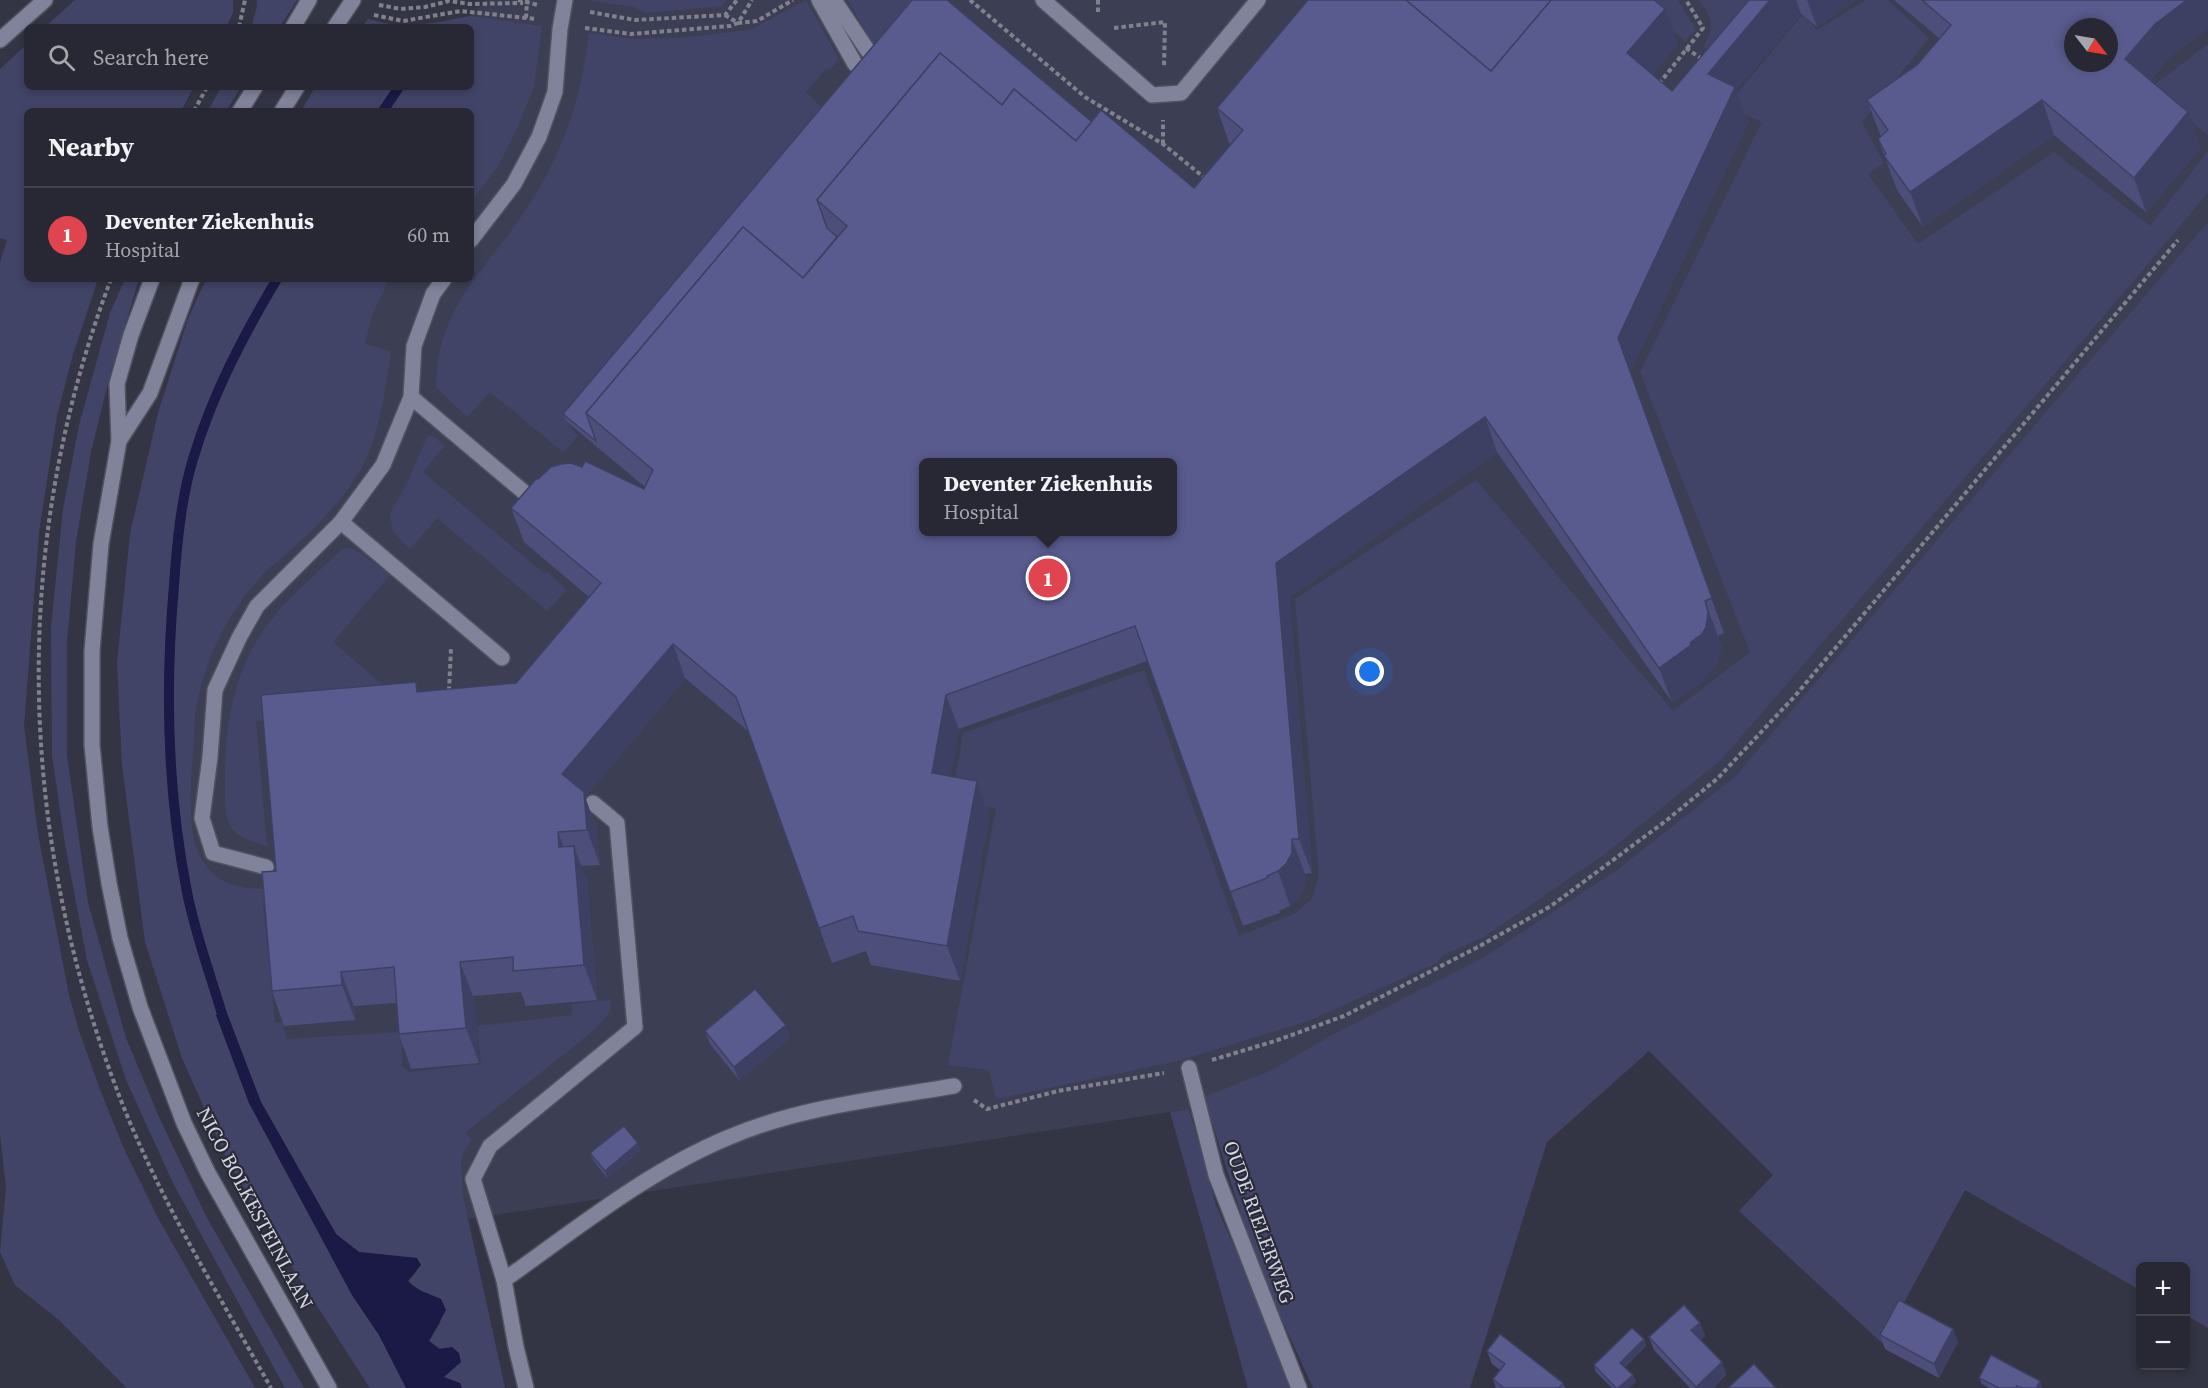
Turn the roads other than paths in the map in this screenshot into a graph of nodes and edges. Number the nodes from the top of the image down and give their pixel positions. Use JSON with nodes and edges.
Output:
{"nodes":[{"id":1,"x":45,"y":0,"type":"edge"},
{"id":2,"x":309,"y":0,"type":"edge"},
{"id":3,"x":353,"y":0,"type":"edge"},
{"id":4,"x":819,"y":0,"type":"edge"},
{"id":5,"x":834,"y":0,"type":"edge"},
{"id":6,"x":1043,"y":0,"type":"edge"},
{"id":7,"x":1258,"y":0,"type":"edge"},
{"id":8,"x":564,"y":4,"type":"edge"},
{"id":9,"x":295,"y":24,"type":"edge"},
{"id":10,"x":337,"y":24,"type":"edge"},
{"id":11,"x":0,"y":40,"type":"edge"},
{"id":12,"x":868,"y":51,"type":"edge"},
{"id":13,"x":855,"y":64,"type":"edge"},
{"id":14,"x":253,"y":90,"type":"edge"},
{"id":15,"x":295,"y":90,"type":"edge"},
{"id":16,"x":242,"y":108,"type":"edge"},
{"id":17,"x":284,"y":108,"type":"edge"},
{"id":18,"x":474,"y":236,"type":"edge"},
{"id":19,"x":151,"y":282,"type":"edge"},
{"id":20,"x":191,"y":282,"type":"edge"},
{"id":21,"x":442,"y":282,"type":"edge"},
{"id":22,"x":411,"y":397,"type":"junction"},
{"id":23,"x":119,"y":441,"type":"junction"},
{"id":24,"x":532,"y":499,"type":"edge"},
{"id":25,"x":341,"y":522,"type":"junction"},
{"id":26,"x":502,"y":658,"type":"dead end"},
{"id":27,"x":593,"y":803,"type":"dead end"},
{"id":28,"x":266,"y":867,"type":"dead end"},
{"id":29,"x":1189,"y":1068,"type":"road end"},
{"id":30,"x":954,"y":1086,"type":"road end"},
{"id":31,"x":504,"y":1280,"type":"junction"},
{"id":32,"x":329,"y":1388,"type":"edge"},
{"id":33,"x":526,"y":1388,"type":"edge"},
{"id":34,"x":1299,"y":1388,"type":"edge"}],
"edges":[{"from":1,"to":11,"type":"street"},
{"from":2,"to":9,"type":"street"},
{"from":3,"to":10,"type":"street"},
{"from":4,"to":13,"type":"street"},
{"from":5,"to":12,"type":"street"},
{"from":6,"to":7,"type":"street"},
{"from":8,"to":18,"type":"street"},
{"from":14,"to":16,"type":"street"},
{"from":15,"to":17,"type":"street"},
{"from":19,"to":23,"type":"street","name":"NICO BOLKESTEINLAAN"},
{"from":20,"to":23,"type":"street","name":"NICO BOLKESTEINLAAN"},
{"from":21,"to":22,"type":"street"},
{"from":22,"to":24,"type":"street"},
{"from":22,"to":25,"type":"street"},
{"from":23,"to":32,"type":"street","name":"NICO BOLKESTEINLAAN"},
{"from":25,"to":26,"type":"street"},
{"from":25,"to":28,"type":"street"},
{"from":27,"to":31,"type":"street"},
{"from":29,"to":34,"type":"street","name":"OUDE RIELERWEG"},
{"from":30,"to":31,"type":"street"},
{"from":31,"to":33,"type":"street"}]}
